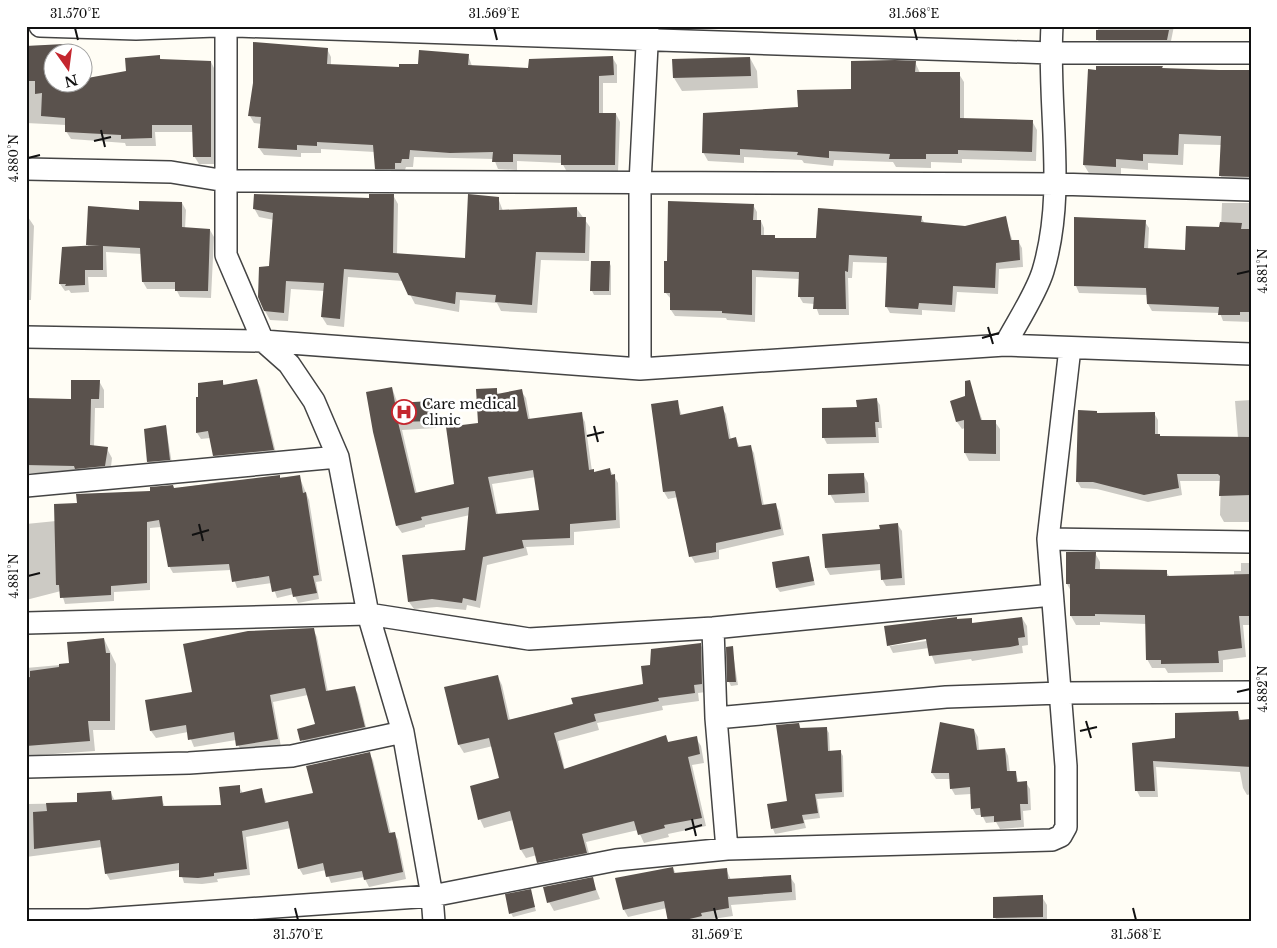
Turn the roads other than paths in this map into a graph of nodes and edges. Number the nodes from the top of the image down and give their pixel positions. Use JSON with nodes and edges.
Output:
{"nodes":[{"id":1,"x":40,"y":26,"type":"edge"},
{"id":2,"x":216,"y":26,"type":"edge"},
{"id":3,"x":226,"y":26,"type":"edge"},
{"id":4,"x":236,"y":26,"type":"edge"},
{"id":5,"x":1052,"y":26,"type":"edge"},
{"id":6,"x":648,"y":33,"type":"edge"},
{"id":7,"x":1051,"y":53,"type":"junction"},
{"id":8,"x":1251,"y":53,"type":"edge"},
{"id":9,"x":26,"y":170,"type":"edge"},
{"id":10,"x":226,"y":181,"type":"junction"},
{"id":11,"x":640,"y":183,"type":"junction"},
{"id":12,"x":1057,"y":184,"type":"junction"},
{"id":13,"x":1251,"y":190,"type":"edge"},
{"id":14,"x":26,"y":337,"type":"edge"},
{"id":15,"x":263,"y":341,"type":"junction"},
{"id":16,"x":1005,"y":345,"type":"junction"},
{"id":17,"x":1070,"y":348,"type":"junction"},
{"id":18,"x":1251,"y":354,"type":"edge"},
{"id":19,"x":640,"y":369,"type":"junction"},
{"id":20,"x":338,"y":457,"type":"junction"},
{"id":21,"x":26,"y":486,"type":"edge"},
{"id":22,"x":1048,"y":539,"type":"junction"},
{"id":23,"x":1251,"y":542,"type":"edge"},
{"id":24,"x":1052,"y":595,"type":"junction"},
{"id":25,"x":368,"y":614,"type":"junction"},
{"id":26,"x":26,"y":623,"type":"edge"},
{"id":27,"x":713,"y":628,"type":"junction"},
{"id":28,"x":1251,"y":692,"type":"edge"},
{"id":29,"x":1062,"y":693,"type":"junction"},
{"id":30,"x":716,"y":718,"type":"junction"},
{"id":31,"x":403,"y":732,"type":"junction"},
{"id":32,"x":26,"y":767,"type":"edge"},
{"id":33,"x":727,"y":849,"type":"junction"},
{"id":34,"x":432,"y":896,"type":"junction"},
{"id":35,"x":26,"y":920,"type":"edge"},
{"id":36,"x":89,"y":921,"type":"edge"},
{"id":37,"x":434,"y":922,"type":"edge"}],
"edges":[{"from":1,"to":2,"type":"street"},
{"from":3,"to":10,"type":"street"},
{"from":4,"to":6,"type":"street"},
{"from":5,"to":7,"type":"street"},
{"from":6,"to":7,"type":"street"},
{"from":6,"to":11,"type":"street"},
{"from":7,"to":8,"type":"street"},
{"from":7,"to":12,"type":"street"},
{"from":9,"to":10,"type":"street"},
{"from":10,"to":11,"type":"street"},
{"from":10,"to":15,"type":"street"},
{"from":11,"to":12,"type":"street"},
{"from":11,"to":19,"type":"street"},
{"from":12,"to":13,"type":"street"},
{"from":12,"to":16,"type":"street"},
{"from":14,"to":15,"type":"street"},
{"from":15,"to":19,"type":"street"},
{"from":15,"to":20,"type":"street"},
{"from":16,"to":17,"type":"street"},
{"from":16,"to":19,"type":"street"},
{"from":17,"to":18,"type":"street"},
{"from":17,"to":22,"type":"street"},
{"from":20,"to":21,"type":"street"},
{"from":20,"to":25,"type":"street"},
{"from":22,"to":23,"type":"street"},
{"from":22,"to":24,"type":"street"},
{"from":24,"to":27,"type":"street"},
{"from":24,"to":29,"type":"street"},
{"from":25,"to":26,"type":"street"},
{"from":25,"to":27,"type":"street"},
{"from":25,"to":31,"type":"street"},
{"from":27,"to":30,"type":"street"},
{"from":28,"to":29,"type":"street"},
{"from":29,"to":30,"type":"street"},
{"from":29,"to":33,"type":"street"},
{"from":30,"to":33,"type":"street"},
{"from":31,"to":32,"type":"street"},
{"from":31,"to":34,"type":"street"},
{"from":33,"to":34,"type":"street"},
{"from":34,"to":36,"type":"street"},
{"from":34,"to":37,"type":"street"},
{"from":35,"to":36,"type":"street"}]}
